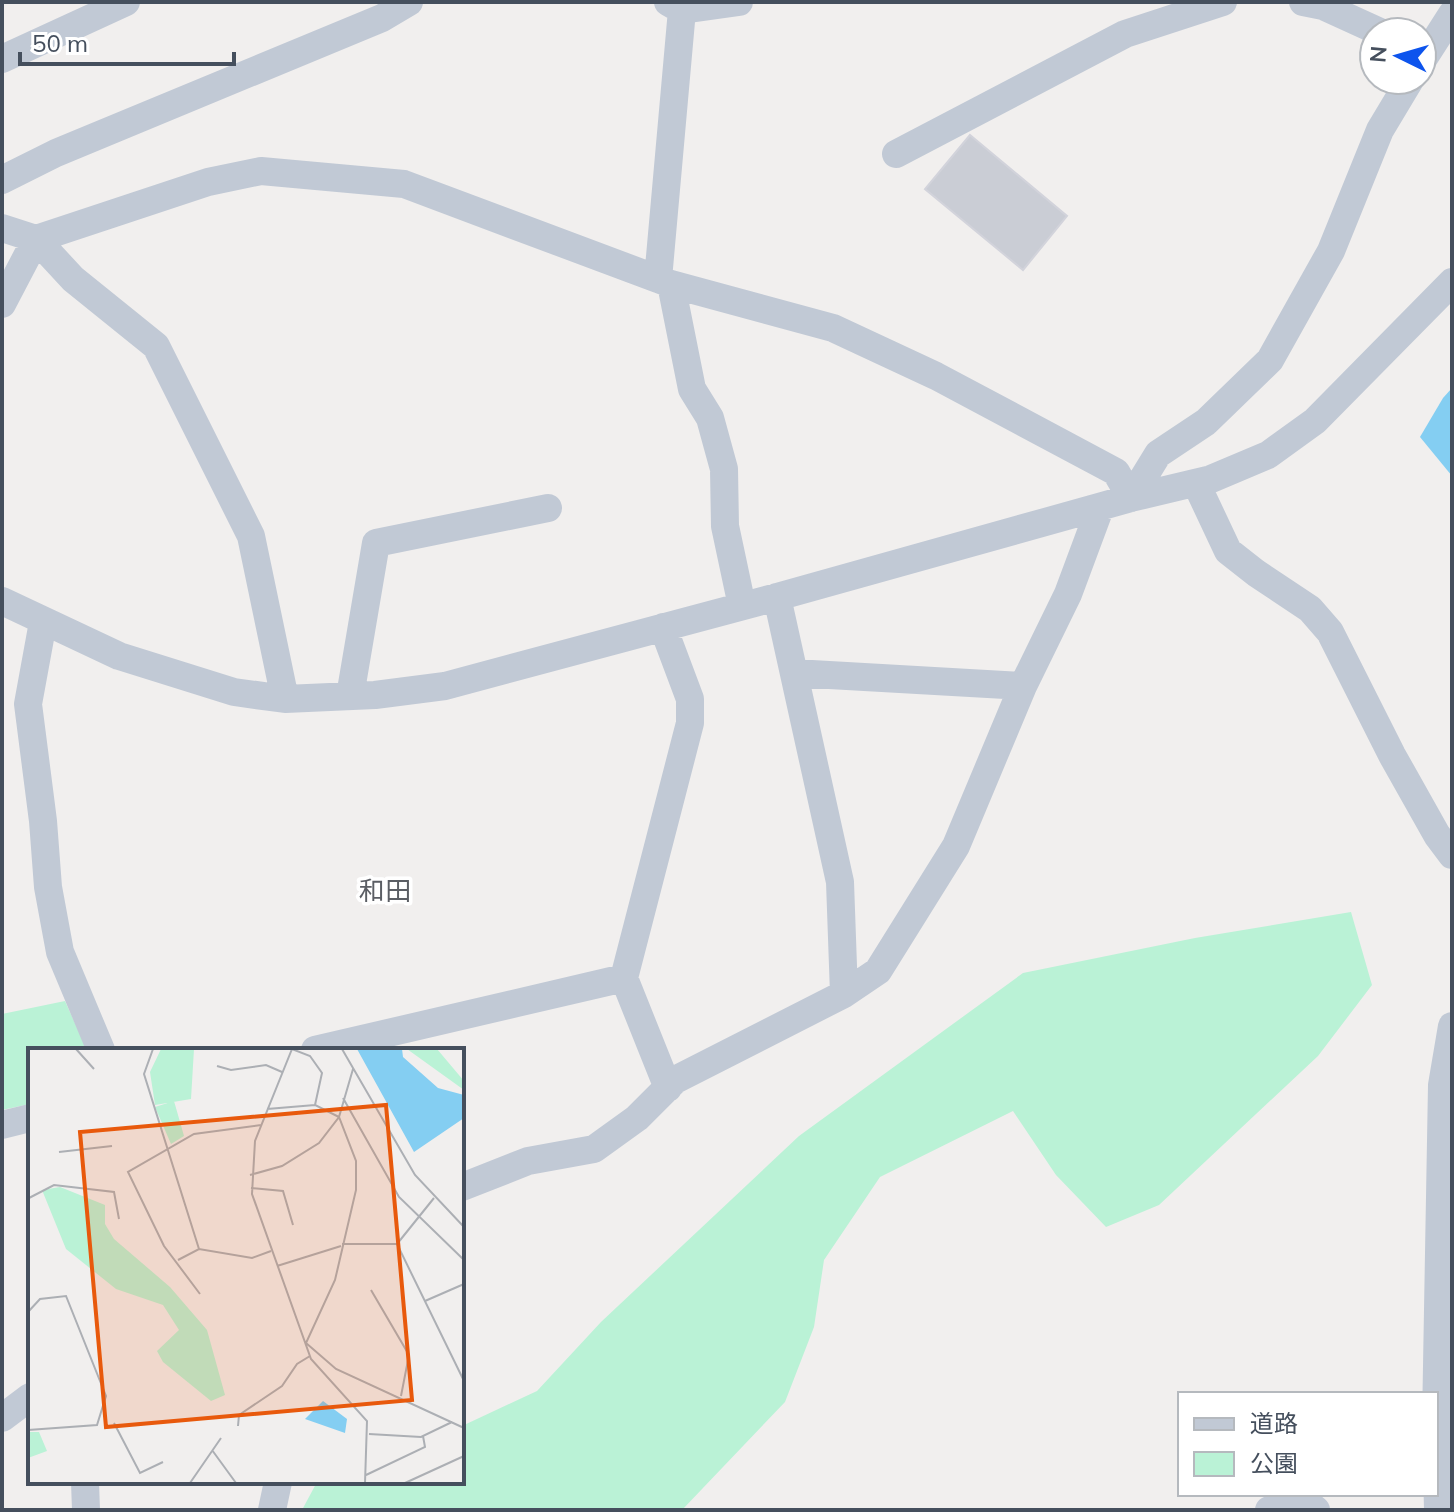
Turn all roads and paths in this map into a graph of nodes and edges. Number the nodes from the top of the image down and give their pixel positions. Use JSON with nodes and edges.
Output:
{"nodes":[{"id":1,"x":126,"y":2,"type":"edge"},
{"id":2,"x":409,"y":2,"type":"edge"},
{"id":3,"x":739,"y":2,"type":"edge"},
{"id":4,"x":1223,"y":2,"type":"edge"},
{"id":5,"x":1303,"y":2,"type":"edge"},
{"id":6,"x":675,"y":6,"type":"edge"},
{"id":7,"x":1452,"y":14,"type":"edge"},
{"id":8,"x":1358,"y":22,"type":"edge"},
{"id":9,"x":1438,"y":34,"type":"edge"},
{"id":10,"x":2,"y":59,"type":"edge"},
{"id":11,"x":1400,"y":96,"type":"edge"},
{"id":12,"x":896,"y":154,"type":"dead end"},
{"id":13,"x":2,"y":180,"type":"edge"},
{"id":14,"x":2,"y":228,"type":"edge"},
{"id":15,"x":36,"y":239,"type":"junction"},
{"id":16,"x":665,"y":281,"type":"junction"},
{"id":17,"x":1452,"y":282,"type":"edge"},
{"id":18,"x":2,"y":304,"type":"edge"},
{"id":19,"x":1196,"y":483,"type":"junction"},
{"id":20,"x":1131,"y":498,"type":"junction"},
{"id":21,"x":548,"y":508,"type":"dead end"},
{"id":22,"x":1100,"y":508,"type":"junction"},
{"id":23,"x":777,"y":597,"type":"junction"},
{"id":24,"x":2,"y":601,"type":"edge"},
{"id":25,"x":742,"y":606,"type":"junction"},
{"id":26,"x":43,"y":622,"type":"junction"},
{"id":27,"x":663,"y":627,"type":"junction"},
{"id":28,"x":794,"y":673,"type":"junction"},
{"id":29,"x":1023,"y":686,"type":"junction"},
{"id":30,"x":350,"y":696,"type":"junction"},
{"id":31,"x":285,"y":699,"type":"junction"},
{"id":32,"x":1452,"y":855,"type":"edge"},
{"id":33,"x":624,"y":978,"type":"junction"},
{"id":34,"x":844,"y":994,"type":"junction"},
{"id":35,"x":1452,"y":1026,"type":"edge"},
{"id":36,"x":100,"y":1048,"type":"edge"},
{"id":37,"x":324,"y":1048,"type":"edge"},
{"id":38,"x":668,"y":1088,"type":"junction"},
{"id":39,"x":28,"y":1118,"type":"edge"},
{"id":40,"x":2,"y":1125,"type":"edge"},
{"id":41,"x":464,"y":1186,"type":"edge"},
{"id":42,"x":28,"y":1398,"type":"edge"},
{"id":43,"x":2,"y":1418,"type":"edge"},
{"id":44,"x":1445,"y":1462,"type":"edge"},
{"id":45,"x":85,"y":1484,"type":"edge"},
{"id":46,"x":278,"y":1484,"type":"edge"},
{"id":47,"x":86,"y":1510,"type":"edge"},
{"id":48,"x":272,"y":1510,"type":"edge"},
{"id":49,"x":1269,"y":1510,"type":"edge"},
{"id":50,"x":1316,"y":1510,"type":"edge"},
{"id":51,"x":1438,"y":1510,"type":"edge"}],
"edges":[{"from":1,"to":10,"type":"street"},
{"from":2,"to":13,"type":"street"},
{"from":3,"to":6,"type":"street"},
{"from":4,"to":12,"type":"street"},
{"from":5,"to":8,"type":"street"},
{"from":6,"to":16,"type":"street"},
{"from":7,"to":9,"type":"street"},
{"from":11,"to":20,"type":"street"},
{"from":14,"to":15,"type":"street"},
{"from":15,"to":16,"type":"street"},
{"from":15,"to":18,"type":"street"},
{"from":15,"to":31,"type":"street"},
{"from":16,"to":20,"type":"street"},
{"from":16,"to":25,"type":"street"},
{"from":17,"to":19,"type":"street"},
{"from":19,"to":20,"type":"street"},
{"from":19,"to":32,"type":"street"},
{"from":20,"to":22,"type":"street"},
{"from":21,"to":30,"type":"street"},
{"from":22,"to":23,"type":"street"},
{"from":22,"to":29,"type":"street"},
{"from":23,"to":25,"type":"street"},
{"from":23,"to":28,"type":"street"},
{"from":24,"to":26,"type":"street"},
{"from":25,"to":27,"type":"street"},
{"from":26,"to":31,"type":"street"},
{"from":26,"to":36,"type":"street"},
{"from":27,"to":30,"type":"street"},
{"from":27,"to":33,"type":"street"},
{"from":28,"to":29,"type":"street"},
{"from":28,"to":34,"type":"street"},
{"from":29,"to":34,"type":"street"},
{"from":30,"to":31,"type":"street"},
{"from":33,"to":37,"type":"street"},
{"from":33,"to":38,"type":"street"},
{"from":34,"to":38,"type":"street"},
{"from":35,"to":44,"type":"street"},
{"from":38,"to":41,"type":"street"},
{"from":39,"to":40,"type":"street"},
{"from":42,"to":43,"type":"street"},
{"from":44,"to":51,"type":"street"},
{"from":45,"to":47,"type":"street"},
{"from":46,"to":48,"type":"street"},
{"from":49,"to":50,"type":"street"}]}
